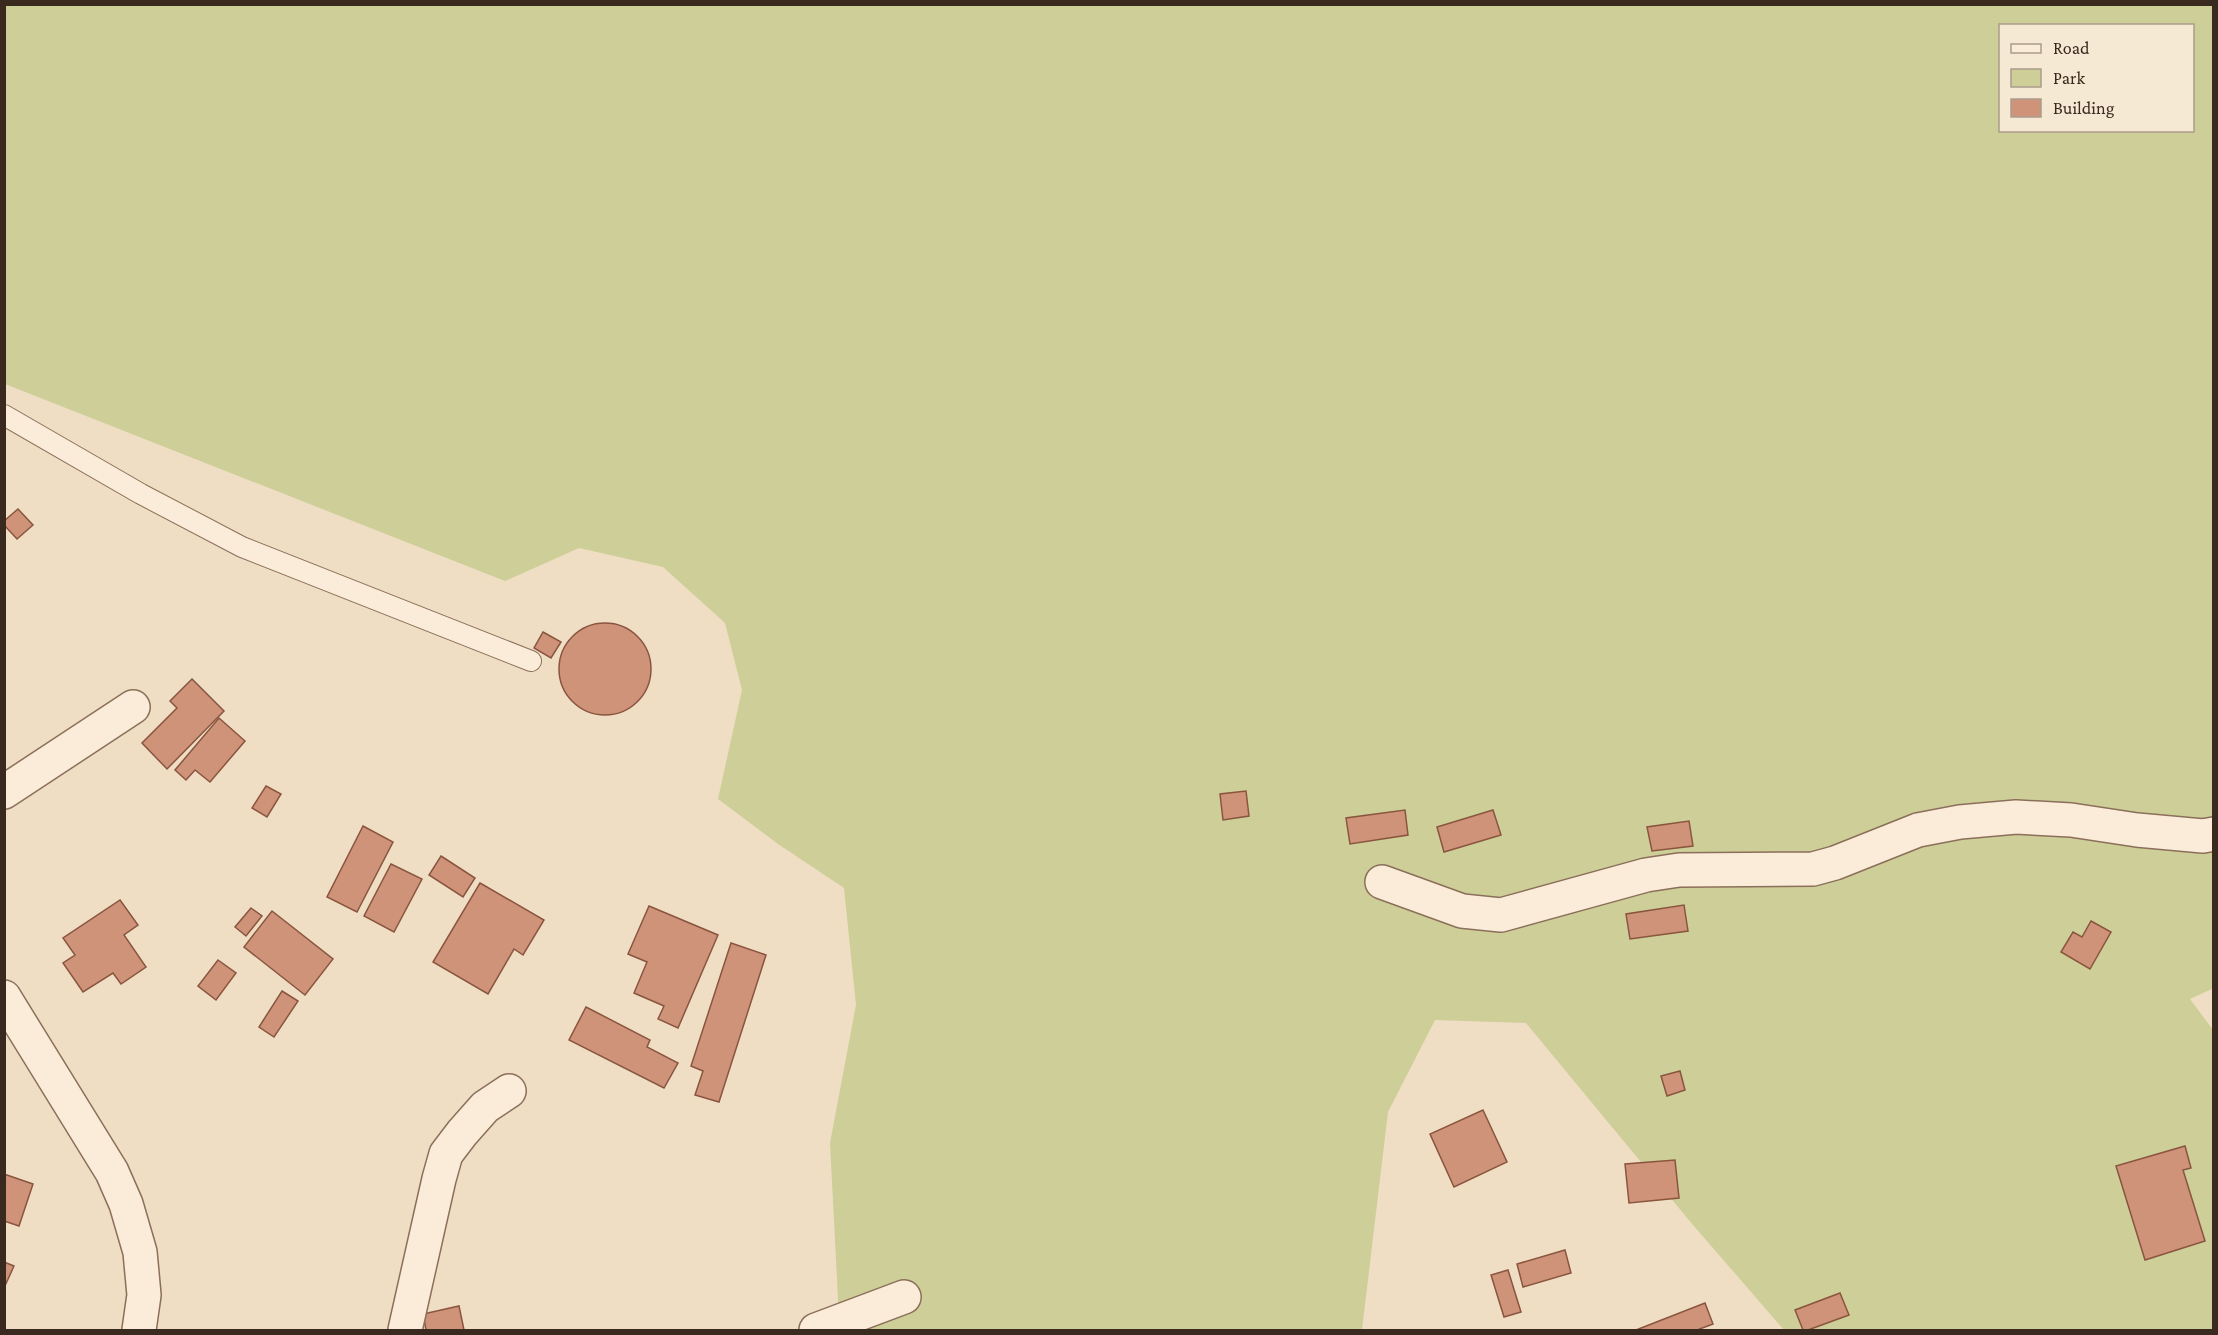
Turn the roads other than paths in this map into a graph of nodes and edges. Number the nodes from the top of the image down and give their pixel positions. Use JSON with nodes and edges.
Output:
{"nodes":[{"id":1,"x":4,"y":415,"type":"edge"},
{"id":2,"x":531,"y":661,"type":"dead end"},
{"id":3,"x":133,"y":707,"type":"dead end"},
{"id":4,"x":4,"y":792,"type":"edge"},
{"id":5,"x":2214,"y":834,"type":"edge"},
{"id":6,"x":1382,"y":882,"type":"dead end"},
{"id":7,"x":4,"y":997,"type":"edge"},
{"id":8,"x":509,"y":1091,"type":"dead end"},
{"id":9,"x":904,"y":1297,"type":"dead end"},
{"id":10,"x":139,"y":1330,"type":"edge"},
{"id":11,"x":405,"y":1330,"type":"edge"},
{"id":12,"x":816,"y":1330,"type":"edge"}],
"edges":[{"from":1,"to":2,"type":"lane"},
{"from":3,"to":4,"type":"street"},
{"from":5,"to":6,"type":"street"},
{"from":7,"to":10,"type":"street"},
{"from":8,"to":11,"type":"street"},
{"from":9,"to":12,"type":"street"}]}
